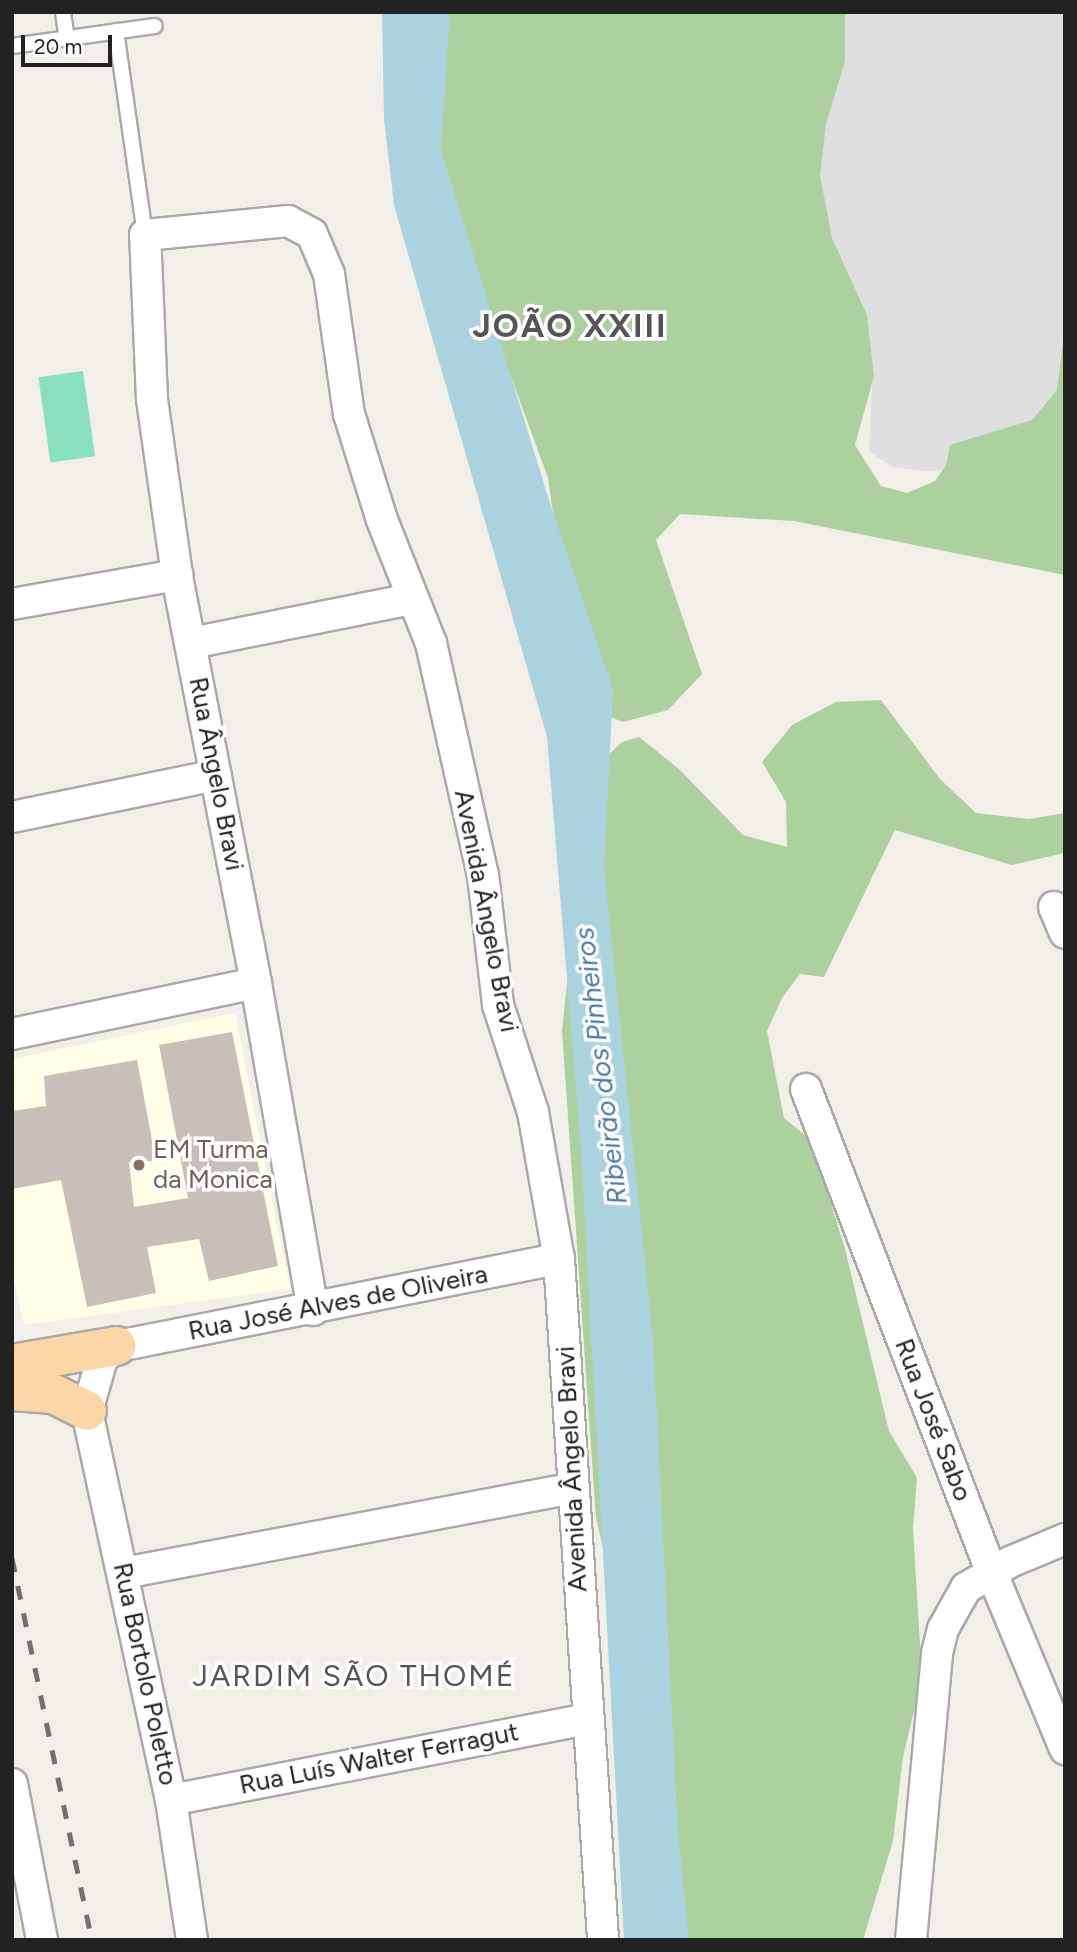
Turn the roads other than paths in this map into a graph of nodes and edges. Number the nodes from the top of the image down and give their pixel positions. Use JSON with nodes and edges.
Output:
{"nodes":[{"id":1,"x":63,"y":12,"type":"edge"},
{"id":2,"x":155,"y":26,"type":"dead end"},
{"id":3,"x":117,"y":32,"type":"junction"},
{"id":4,"x":67,"y":39,"type":"junction"},
{"id":5,"x":12,"y":46,"type":"edge"},
{"id":6,"x":145,"y":235,"type":"junction"},
{"id":7,"x":177,"y":575,"type":"junction"},
{"id":8,"x":412,"y":599,"type":"junction"},
{"id":9,"x":12,"y":604,"type":"edge"},
{"id":10,"x":191,"y":643,"type":"junction"},
{"id":11,"x":216,"y":775,"type":"junction"},
{"id":12,"x":12,"y":817,"type":"edge"},
{"id":13,"x":256,"y":983,"type":"junction"},
{"id":14,"x":12,"y":1034,"type":"edge"},
{"id":15,"x":806,"y":1089,"type":"dead end"},
{"id":16,"x":559,"y":1259,"type":"junction"},
{"id":17,"x":313,"y":1310,"type":"junction"},
{"id":18,"x":116,"y":1346,"type":"junction"},
{"id":19,"x":12,"y":1364,"type":"edge"},
{"id":20,"x":12,"y":1391,"type":"edge"},
{"id":21,"x":87,"y":1411,"type":"junction"},
{"id":22,"x":573,"y":1488,"type":"junction"},
{"id":23,"x":1065,"y":1539,"type":"edge"},
{"id":24,"x":991,"y":1571,"type":"junction"},
{"id":25,"x":124,"y":1573,"type":"junction"},
{"id":26,"x":587,"y":1718,"type":"junction"},
{"id":27,"x":1065,"y":1749,"type":"edge"},
{"id":28,"x":12,"y":1784,"type":"edge"},
{"id":29,"x":171,"y":1800,"type":"junction"},
{"id":30,"x":42,"y":1940,"type":"edge"},
{"id":31,"x":192,"y":1940,"type":"edge"},
{"id":32,"x":603,"y":1940,"type":"edge"},
{"id":33,"x":911,"y":1940,"type":"edge"}],
"edges":[{"from":1,"to":4,"type":"lane"},
{"from":2,"to":3,"type":"lane"},
{"from":3,"to":4,"type":"lane"},
{"from":3,"to":6,"type":"lane"},
{"from":4,"to":5,"type":"lane"},
{"from":6,"to":7,"type":"street","name":"Rua Ângelo Bravi"},
{"from":6,"to":8,"type":"street","name":"Avenida Ângelo Bravi"},
{"from":7,"to":9,"type":"street"},
{"from":7,"to":10,"type":"street","name":"Rua Ângelo Bravi"},
{"from":8,"to":10,"type":"street"},
{"from":8,"to":16,"type":"street","name":"Avenida Ângelo Bravi"},
{"from":10,"to":11,"type":"street","name":"Rua Ângelo Bravi"},
{"from":11,"to":12,"type":"street"},
{"from":11,"to":13,"type":"street","name":"Rua Ângelo Bravi"},
{"from":13,"to":14,"type":"street"},
{"from":13,"to":17,"type":"street","name":"Rua Ângelo Bravi"},
{"from":15,"to":24,"type":"street","name":"Rua José Sabo"},
{"from":16,"to":17,"type":"street","name":"Rua José Alves de Oliveira"},
{"from":16,"to":22,"type":"street","name":"Avenida Ângelo Bravi"},
{"from":17,"to":18,"type":"street","name":"Rua José Alves de Oliveira"},
{"from":18,"to":19,"type":"main road"},
{"from":18,"to":21,"type":"street"},
{"from":20,"to":21,"type":"main road"},
{"from":21,"to":25,"type":"street","name":"Rua Bortolo Poletto"},
{"from":22,"to":25,"type":"street"},
{"from":22,"to":26,"type":"street","name":"Avenida Ângelo Bravi"},
{"from":23,"to":24,"type":"street"},
{"from":24,"to":27,"type":"street","name":"Rua José Sabo"},
{"from":24,"to":33,"type":"street"},
{"from":25,"to":29,"type":"street","name":"Rua Bortolo Poletto"},
{"from":26,"to":29,"type":"street","name":"Rua Luís Walter Ferragut"},
{"from":26,"to":32,"type":"street","name":"Avenida Ângelo Bravi"},
{"from":28,"to":30,"type":"street"},
{"from":29,"to":31,"type":"street","name":"Rua Bortolo Poletto"}]}
